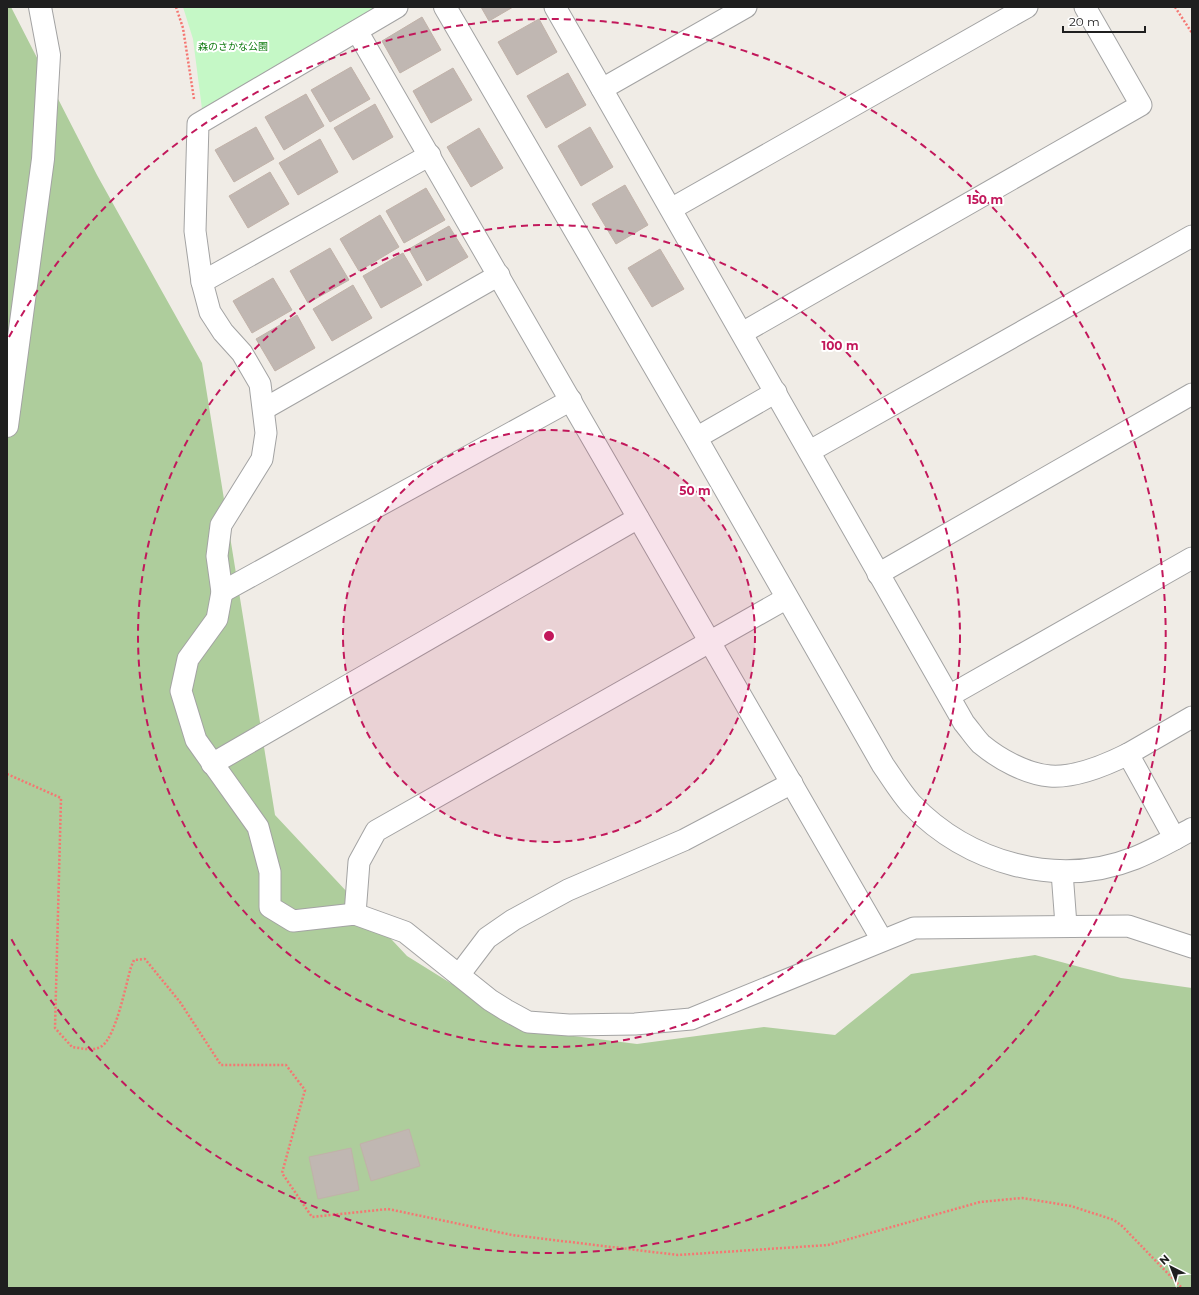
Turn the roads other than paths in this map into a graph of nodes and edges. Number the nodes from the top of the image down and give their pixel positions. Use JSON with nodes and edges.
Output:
{"nodes":[{"id":1,"x":40,"y":7,"type":"edge"},
{"id":2,"x":397,"y":7,"type":"edge"},
{"id":3,"x":445,"y":7,"type":"edge"},
{"id":4,"x":555,"y":7,"type":"edge"},
{"id":5,"x":746,"y":7,"type":"edge"},
{"id":6,"x":1027,"y":7,"type":"edge"},
{"id":7,"x":1085,"y":7,"type":"edge"},
{"id":8,"x":357,"y":31,"type":"junction"},
{"id":9,"x":602,"y":89,"type":"junction"},
{"id":10,"x":430,"y":155,"type":"junction"},
{"id":11,"x":671,"y":209,"type":"junction"},
{"id":12,"x":1192,"y":236,"type":"edge"},
{"id":13,"x":499,"y":275,"type":"junction"},
{"id":14,"x":202,"y":282,"type":"junction"},
{"id":15,"x":742,"y":333,"type":"junction"},
{"id":16,"x":776,"y":392,"type":"junction"},
{"id":17,"x":1192,"y":394,"type":"edge"},
{"id":18,"x":571,"y":400,"type":"junction"},
{"id":19,"x":264,"y":409,"type":"junction"},
{"id":20,"x":7,"y":426,"type":"edge"},
{"id":21,"x":696,"y":438,"type":"junction"},
{"id":22,"x":810,"y":451,"type":"junction"},
{"id":23,"x":638,"y":518,"type":"junction"},
{"id":24,"x":1192,"y":558,"type":"edge"},
{"id":25,"x":878,"y":574,"type":"junction"},
{"id":26,"x":222,"y":592,"type":"junction"},
{"id":27,"x":787,"y":598,"type":"junction"},
{"id":28,"x":710,"y":642,"type":"junction"},
{"id":29,"x":949,"y":696,"type":"junction"},
{"id":30,"x":1192,"y":717,"type":"edge"},
{"id":31,"x":1128,"y":754,"type":"junction"},
{"id":32,"x":212,"y":764,"type":"junction"},
{"id":33,"x":792,"y":783,"type":"junction"},
{"id":34,"x":1183,"y":834,"type":"edge"},
{"id":35,"x":1062,"y":872,"type":"junction"},
{"id":36,"x":355,"y":914,"type":"junction"},
{"id":37,"x":1066,"y":926,"type":"junction"},
{"id":38,"x":882,"y":940,"type":"junction"},
{"id":39,"x":1192,"y":947,"type":"edge"},
{"id":40,"x":459,"y":975,"type":"junction"}],
"edges":[{"from":1,"to":20,"type":"street"},
{"from":2,"to":8,"type":"street"},
{"from":3,"to":21,"type":"street"},
{"from":4,"to":9,"type":"street"},
{"from":5,"to":9,"type":"street"},
{"from":6,"to":11,"type":"street"},
{"from":7,"to":15,"type":"street"},
{"from":8,"to":10,"type":"street"},
{"from":8,"to":14,"type":"street"},
{"from":9,"to":11,"type":"street"},
{"from":10,"to":13,"type":"street"},
{"from":10,"to":14,"type":"street"},
{"from":11,"to":15,"type":"street"},
{"from":12,"to":22,"type":"street"},
{"from":13,"to":18,"type":"street"},
{"from":13,"to":19,"type":"street"},
{"from":14,"to":19,"type":"street"},
{"from":15,"to":16,"type":"street"},
{"from":16,"to":21,"type":"street"},
{"from":16,"to":22,"type":"street"},
{"from":17,"to":25,"type":"street"},
{"from":18,"to":23,"type":"street"},
{"from":18,"to":26,"type":"street"},
{"from":19,"to":26,"type":"street"},
{"from":21,"to":27,"type":"street"},
{"from":22,"to":25,"type":"street"},
{"from":23,"to":28,"type":"street"},
{"from":23,"to":32,"type":"street"},
{"from":24,"to":29,"type":"street"},
{"from":25,"to":29,"type":"street"},
{"from":26,"to":32,"type":"street"},
{"from":27,"to":28,"type":"street"},
{"from":27,"to":35,"type":"street"},
{"from":28,"to":33,"type":"street"},
{"from":28,"to":36,"type":"street"},
{"from":29,"to":31,"type":"street"},
{"from":30,"to":31,"type":"street"},
{"from":31,"to":34,"type":"street"},
{"from":32,"to":36,"type":"street"},
{"from":33,"to":38,"type":"street"},
{"from":33,"to":40,"type":"street"},
{"from":34,"to":35,"type":"street"},
{"from":35,"to":37,"type":"street"},
{"from":36,"to":40,"type":"street"},
{"from":37,"to":38,"type":"street"},
{"from":37,"to":39,"type":"street"},
{"from":38,"to":40,"type":"street"}]}
